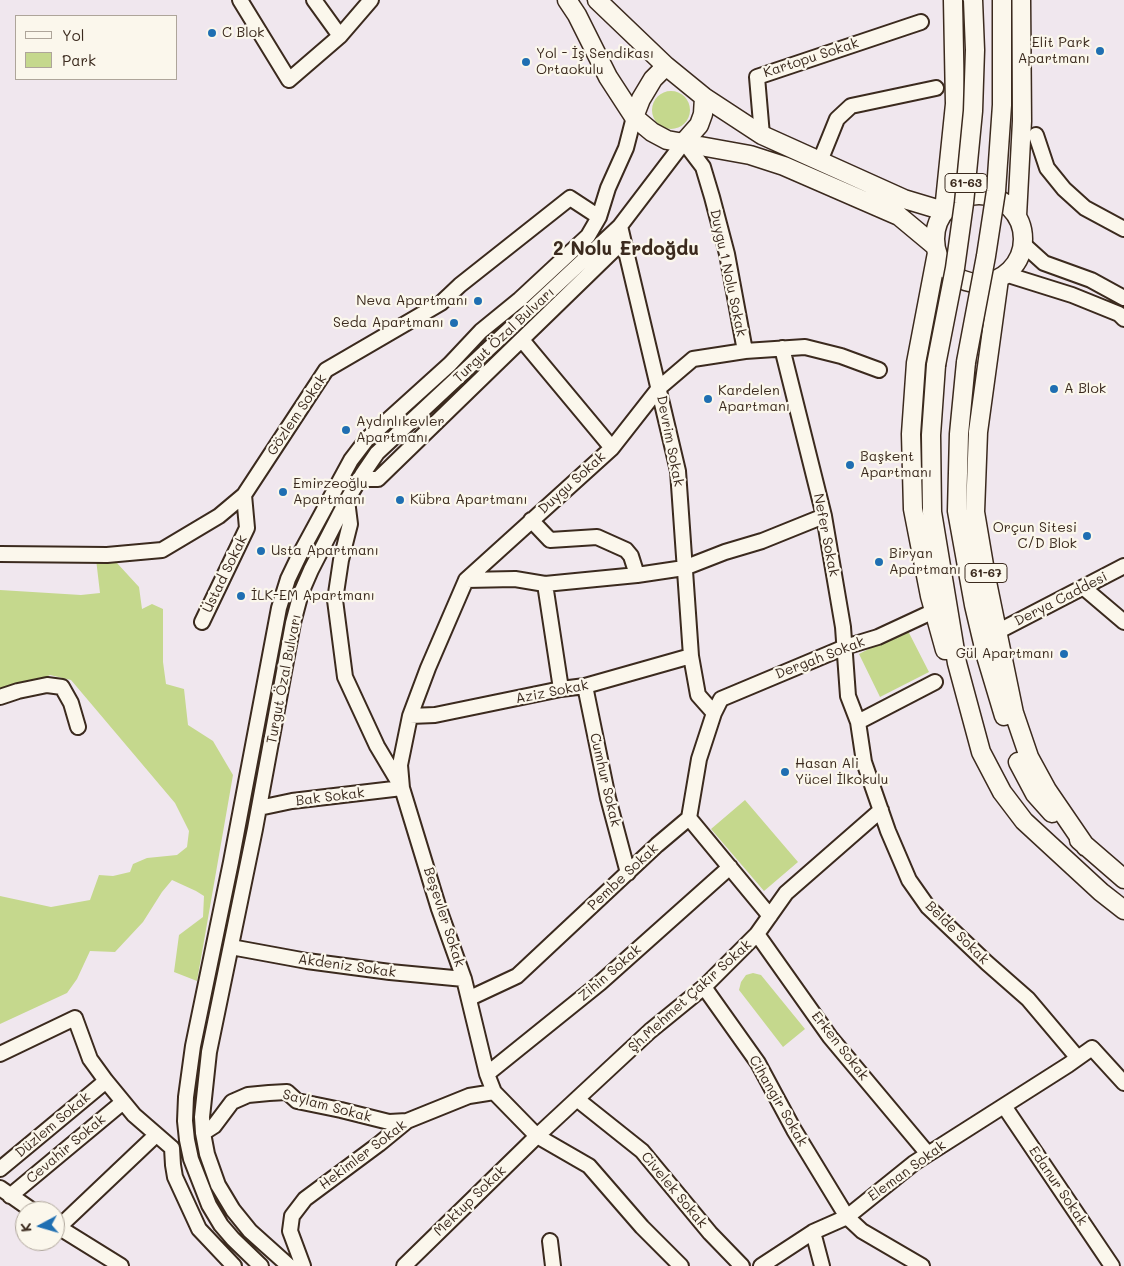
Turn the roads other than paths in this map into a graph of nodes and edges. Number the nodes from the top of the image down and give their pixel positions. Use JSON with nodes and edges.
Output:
{"nodes":[{"id":1,"x":240,"y":0,"type":"edge"},
{"id":2,"x":314,"y":0,"type":"edge"},
{"id":3,"x":371,"y":0,"type":"edge"},
{"id":4,"x":567,"y":0,"type":"edge"},
{"id":5,"x":596,"y":0,"type":"edge"},
{"id":6,"x":953,"y":0,"type":"edge"},
{"id":7,"x":973,"y":0,"type":"edge"},
{"id":8,"x":1002,"y":0,"type":"edge"},
{"id":9,"x":1021,"y":0,"type":"edge"},
{"id":10,"x":922,"y":22,"type":"dead end"},
{"id":11,"x":340,"y":36,"type":"junction"},
{"id":12,"x":666,"y":66,"type":"junction"},
{"id":13,"x":936,"y":88,"type":"dead end"},
{"id":14,"x":704,"y":97,"type":"junction"},
{"id":15,"x":634,"y":117,"type":"junction"},
{"id":16,"x":762,"y":135,"type":"junction"},
{"id":17,"x":1036,"y":136,"type":"dead end"},
{"id":18,"x":684,"y":142,"type":"junction"},
{"id":19,"x":820,"y":161,"type":"junction"},
{"id":20,"x":944,"y":211,"type":"junction"},
{"id":21,"x":1017,"y":216,"type":"junction"},
{"id":22,"x":599,"y":217,"type":"junction"},
{"id":23,"x":620,"y":226,"type":"junction"},
{"id":24,"x":1124,"y":229,"type":"edge"},
{"id":25,"x":623,"y":241,"type":"junction"},
{"id":26,"x":1023,"y":244,"type":"junction"},
{"id":27,"x":936,"y":249,"type":"junction"},
{"id":28,"x":1002,"y":277,"type":"junction"},
{"id":29,"x":1124,"y":298,"type":"edge"},
{"id":30,"x":1124,"y":319,"type":"edge"},
{"id":31,"x":522,"y":340,"type":"junction"},
{"id":32,"x":782,"y":348,"type":"junction"},
{"id":33,"x":745,"y":351,"type":"junction"},
{"id":34,"x":966,"y":362,"type":"joint"},
{"id":35,"x":879,"y":370,"type":"dead end"},
{"id":36,"x":659,"y":388,"type":"junction"},
{"id":37,"x":612,"y":448,"type":"junction"},
{"id":38,"x":359,"y":479,"type":"junction"},
{"id":39,"x":244,"y":495,"type":"junction"},
{"id":40,"x":347,"y":500,"type":"junction"},
{"id":41,"x":824,"y":516,"type":"junction"},
{"id":42,"x":531,"y":520,"type":"junction"},
{"id":43,"x":0,"y":554,"type":"edge"},
{"id":44,"x":1124,"y":566,"type":"edge"},
{"id":45,"x":684,"y":568,"type":"junction"},
{"id":46,"x":637,"y":575,"type":"junction"},
{"id":47,"x":466,"y":580,"type":"junction"},
{"id":48,"x":545,"y":584,"type":"junction"},
{"id":49,"x":1084,"y":588,"type":"junction"},
{"id":50,"x":934,"y":610,"type":"junction"},
{"id":51,"x":202,"y":622,"type":"dead end"},
{"id":52,"x":1124,"y":622,"type":"edge"},
{"id":53,"x":997,"y":632,"type":"junction"},
{"id":54,"x":845,"y":647,"type":"junction"},
{"id":55,"x":691,"y":656,"type":"junction"},
{"id":56,"x":935,"y":682,"type":"dead end"},
{"id":57,"x":585,"y":686,"type":"junction"},
{"id":58,"x":561,"y":689,"type":"junction"},
{"id":59,"x":0,"y":696,"type":"edge"},
{"id":60,"x":714,"y":713,"type":"junction"},
{"id":61,"x":410,"y":716,"type":"junction"},
{"id":62,"x":858,"y":722,"type":"junction"},
{"id":63,"x":78,"y":727,"type":"dead end"},
{"id":64,"x":981,"y":752,"type":"junction"},
{"id":65,"x":402,"y":788,"type":"junction"},
{"id":66,"x":259,"y":808,"type":"junction"},
{"id":67,"x":881,"y":810,"type":"junction"},
{"id":68,"x":689,"y":818,"type":"junction"},
{"id":69,"x":1086,"y":847,"type":"junction"},
{"id":70,"x":730,"y":867,"type":"junction"},
{"id":71,"x":628,"y":873,"type":"junction"},
{"id":72,"x":1124,"y":879,"type":"edge"},
{"id":73,"x":1124,"y":910,"type":"edge"},
{"id":74,"x":770,"y":916,"type":"junction"},
{"id":75,"x":757,"y":934,"type":"junction"},
{"id":76,"x":231,"y":947,"type":"junction"},
{"id":77,"x":464,"y":980,"type":"junction"},
{"id":78,"x":704,"y":987,"type":"junction"},
{"id":79,"x":470,"y":998,"type":"junction"},
{"id":80,"x":0,"y":1054,"type":"edge"},
{"id":81,"x":1077,"y":1057,"type":"junction"},
{"id":82,"x":487,"y":1074,"type":"junction"},
{"id":83,"x":106,"y":1081,"type":"junction"},
{"id":84,"x":1124,"y":1082,"type":"edge"},
{"id":85,"x":494,"y":1092,"type":"junction"},
{"id":86,"x":578,"y":1100,"type":"junction"},
{"id":87,"x":123,"y":1102,"type":"junction"},
{"id":88,"x":1004,"y":1106,"type":"junction"},
{"id":89,"x":407,"y":1120,"type":"junction"},
{"id":90,"x":202,"y":1133,"type":"junction"},
{"id":91,"x":156,"y":1135,"type":"junction"},
{"id":92,"x":537,"y":1136,"type":"junction"},
{"id":93,"x":187,"y":1140,"type":"junction"},
{"id":94,"x":172,"y":1148,"type":"junction"},
{"id":95,"x":928,"y":1154,"type":"junction"},
{"id":96,"x":0,"y":1169,"type":"edge"},
{"id":97,"x":5,"y":1192,"type":"edge"},
{"id":98,"x":18,"y":1201,"type":"edge"},
{"id":99,"x":847,"y":1217,"type":"junction"},
{"id":100,"x":65,"y":1219,"type":"edge"},
{"id":101,"x":65,"y":1231,"type":"edge"},
{"id":102,"x":813,"y":1232,"type":"junction"},
{"id":103,"x":550,"y":1241,"type":"dead end"},
{"id":104,"x":121,"y":1266,"type":"edge"},
{"id":105,"x":234,"y":1266,"type":"edge"},
{"id":106,"x":261,"y":1266,"type":"edge"},
{"id":107,"x":289,"y":1266,"type":"edge"},
{"id":108,"x":303,"y":1266,"type":"edge"},
{"id":109,"x":404,"y":1266,"type":"edge"},
{"id":110,"x":553,"y":1266,"type":"edge"},
{"id":111,"x":681,"y":1266,"type":"edge"},
{"id":112,"x":742,"y":1266,"type":"edge"},
{"id":113,"x":761,"y":1266,"type":"edge"},
{"id":114,"x":822,"y":1266,"type":"edge"},
{"id":115,"x":922,"y":1266,"type":"edge"},
{"id":116,"x":1112,"y":1266,"type":"edge"}],
"edges":[{"from":1,"to":11,"type":"street"},
{"from":2,"to":11,"type":"street"},
{"from":3,"to":11,"type":"street"},
{"from":4,"to":15,"type":"main road"},
{"from":5,"to":12,"type":"main road"},
{"from":6,"to":20,"type":"main road","number":"61-63"},
{"from":7,"to":64,"type":"main road","number":"61-63","bridge":true},
{"from":8,"to":34,"type":"main road","number":"61-63","bridge":true},
{"from":9,"to":21,"type":"main road"},
{"from":10,"to":16,"type":"street","name":"Kartopu Sokak"},
{"from":12,"to":14,"type":"main road"},
{"from":12,"to":15,"type":"main road"},
{"from":13,"to":19,"type":"street"},
{"from":14,"to":16,"type":"main road"},
{"from":14,"to":18,"type":"main road"},
{"from":15,"to":18,"type":"main road"},
{"from":15,"to":22,"type":"street","name":"Turgut Özal Bulvarı"},
{"from":16,"to":19,"type":"main road"},
{"from":17,"to":24,"type":"street"},
{"from":18,"to":23,"type":"street","name":"Turgut Özal Bulvarı"},
{"from":18,"to":27,"type":"main road"},
{"from":18,"to":33,"type":"street","name":"Duygu 1 Nolu Sokak"},
{"from":19,"to":20,"type":"main road"},
{"from":20,"to":21,"type":"main road"},
{"from":20,"to":27,"type":"main road","number":"61-63"},
{"from":21,"to":26,"type":"main road"},
{"from":22,"to":39,"type":"street","name":"Gözlem Sokak"},
{"from":22,"to":93,"type":"street","name":"Turgut Özal Bulvarı"},
{"from":23,"to":25,"type":"street","name":"Devrim Sokak"},
{"from":23,"to":38,"type":"street","name":"Turgut Özal Bulvarı"},
{"from":25,"to":31,"type":"street"},
{"from":25,"to":36,"type":"street","name":"Devrim Sokak"},
{"from":26,"to":28,"type":"main road"},
{"from":26,"to":29,"type":"street"},
{"from":27,"to":28,"type":"main road"},
{"from":27,"to":50,"type":"main road"},
{"from":28,"to":30,"type":"street"},
{"from":28,"to":53,"type":"main road","number":"61-67"},
{"from":31,"to":37,"type":"street"},
{"from":31,"to":38,"type":"street"},
{"from":32,"to":33,"type":"street","name":"Duygu Sokak"},
{"from":32,"to":35,"type":"street","name":"Duygu Sokak"},
{"from":32,"to":41,"type":"street","name":"Nefer Sokak"},
{"from":33,"to":36,"type":"street","name":"Duygu Sokak"},
{"from":34,"to":69,"type":"main road","number":"61-67"},
{"from":36,"to":37,"type":"street","name":"Duygu Sokak"},
{"from":36,"to":45,"type":"street","name":"Devrim Sokak"},
{"from":37,"to":42,"type":"street","name":"Duygu Sokak"},
{"from":38,"to":40,"type":"street","name":"Turgut Özal Bulvarı"},
{"from":39,"to":43,"type":"street","name":"Gözlem Sokak"},
{"from":39,"to":51,"type":"street","name":"Üstad Sokak"},
{"from":40,"to":65,"type":"street","name":"Beşevler Sokak"},
{"from":40,"to":66,"type":"street","name":"Turgut Özal Bulvarı"},
{"from":41,"to":45,"type":"street"},
{"from":41,"to":54,"type":"street","name":"Nefer Sokak"},
{"from":42,"to":46,"type":"street"},
{"from":42,"to":47,"type":"street","name":"Duygu Sokak"},
{"from":44,"to":49,"type":"street","name":"Derya Caddesi"},
{"from":45,"to":46,"type":"street"},
{"from":45,"to":55,"type":"street","name":"Devrim Sokak"},
{"from":46,"to":48,"type":"street"},
{"from":47,"to":48,"type":"street"},
{"from":47,"to":61,"type":"street","name":"Duygu Sokak"},
{"from":48,"to":58,"type":"street"},
{"from":49,"to":52,"type":"street"},
{"from":49,"to":53,"type":"street","name":"Derya Caddesi"},
{"from":50,"to":54,"type":"street","name":"Dergah Sokak"},
{"from":50,"to":64,"type":"main road"},
{"from":53,"to":69,"type":"main road","number":"61-67"},
{"from":54,"to":60,"type":"street","name":"Dergah Sokak"},
{"from":54,"to":62,"type":"street","name":"Nefer Sokak"},
{"from":55,"to":57,"type":"street","name":"Aziz Sokak"},
{"from":55,"to":60,"type":"street","name":"Devrim Sokak"},
{"from":56,"to":62,"type":"street"},
{"from":57,"to":58,"type":"street","name":"Aziz Sokak"},
{"from":57,"to":71,"type":"street","name":"Cumhur Sokak"},
{"from":58,"to":61,"type":"street","name":"Aziz Sokak"},
{"from":59,"to":63,"type":"street"},
{"from":60,"to":68,"type":"street"},
{"from":61,"to":65,"type":"street","name":"Duygu Sokak"},
{"from":62,"to":67,"type":"street","name":"Belde Sokak"},
{"from":64,"to":73,"type":"main road"},
{"from":65,"to":66,"type":"street","name":"Bak Sokak"},
{"from":65,"to":77,"type":"street","name":"Beşevler Sokak"},
{"from":66,"to":76,"type":"street","name":"Turgut Özal Bulvarı"},
{"from":67,"to":74,"type":"street","name":"Şh.Mehmet Çakır Sokak"},
{"from":67,"to":81,"type":"street","name":"Belde Sokak"},
{"from":68,"to":70,"type":"street"},
{"from":68,"to":71,"type":"street","name":"Pembe Sokak"},
{"from":69,"to":72,"type":"main road","number":"61-67"},
{"from":70,"to":74,"type":"street"},
{"from":70,"to":82,"type":"street","name":"Zihin Sokak"},
{"from":71,"to":79,"type":"street","name":"Pembe Sokak"},
{"from":74,"to":75,"type":"street","name":"Şh.Mehmet Çakır Sokak"},
{"from":75,"to":78,"type":"street","name":"Şh.Mehmet Çakır Sokak"},
{"from":75,"to":95,"type":"street","name":"Erken Sokak"},
{"from":76,"to":77,"type":"street","name":"Akdeniz Sokak"},
{"from":76,"to":90,"type":"street","name":"Turgut Özal Bulvarı"},
{"from":77,"to":79,"type":"street","name":"Beşevler Sokak"},
{"from":78,"to":86,"type":"street","name":"Şh.Mehmet Çakır Sokak"},
{"from":78,"to":99,"type":"street","name":"Cihangir Sokak"},
{"from":79,"to":82,"type":"street","name":"Beşevler Sokak"},
{"from":80,"to":83,"type":"street"},
{"from":81,"to":84,"type":"street"},
{"from":81,"to":88,"type":"street","name":"Eleman Sokak"},
{"from":82,"to":85,"type":"street","name":"Beşevler Sokak"},
{"from":83,"to":87,"type":"street"},
{"from":83,"to":96,"type":"street","name":"Düzlem Sokak"},
{"from":85,"to":89,"type":"street","name":"Hekimler Sokak"},
{"from":85,"to":92,"type":"street","name":"Beşevler Sokak"},
{"from":86,"to":92,"type":"street","name":"Şh.Mehmet Çakır Sokak"},
{"from":86,"to":112,"type":"street","name":"Civelek Sokak"},
{"from":87,"to":91,"type":"street"},
{"from":87,"to":97,"type":"street","name":"Cevahir Sokak"},
{"from":88,"to":95,"type":"street","name":"Eleman Sokak"},
{"from":88,"to":116,"type":"street","name":"Edanur Sokak"},
{"from":89,"to":90,"type":"street","name":"Saylam Sokak"},
{"from":89,"to":108,"type":"street","name":"Hekimler Sokak"},
{"from":90,"to":107,"type":"street","name":"Turgut Özal Bulvarı"},
{"from":91,"to":94,"type":"street"},
{"from":91,"to":100,"type":"street"},
{"from":92,"to":109,"type":"street","name":"Mektup Sokak"},
{"from":92,"to":111,"type":"street","name":"Beşevler Sokak"},
{"from":93,"to":94,"type":"street"},
{"from":93,"to":106,"type":"street","name":"Turgut Özal Bulvarı"},
{"from":94,"to":105,"type":"street"},
{"from":95,"to":99,"type":"street","name":"Eleman Sokak"},
{"from":97,"to":98,"type":"street"},
{"from":99,"to":102,"type":"street","name":"Eleman Sokak"},
{"from":99,"to":115,"type":"street","name":"Cihangir Sokak"},
{"from":101,"to":104,"type":"street"},
{"from":102,"to":113,"type":"street","name":"Eleman Sokak"},
{"from":102,"to":114,"type":"street"},
{"from":103,"to":110,"type":"street"}]}
